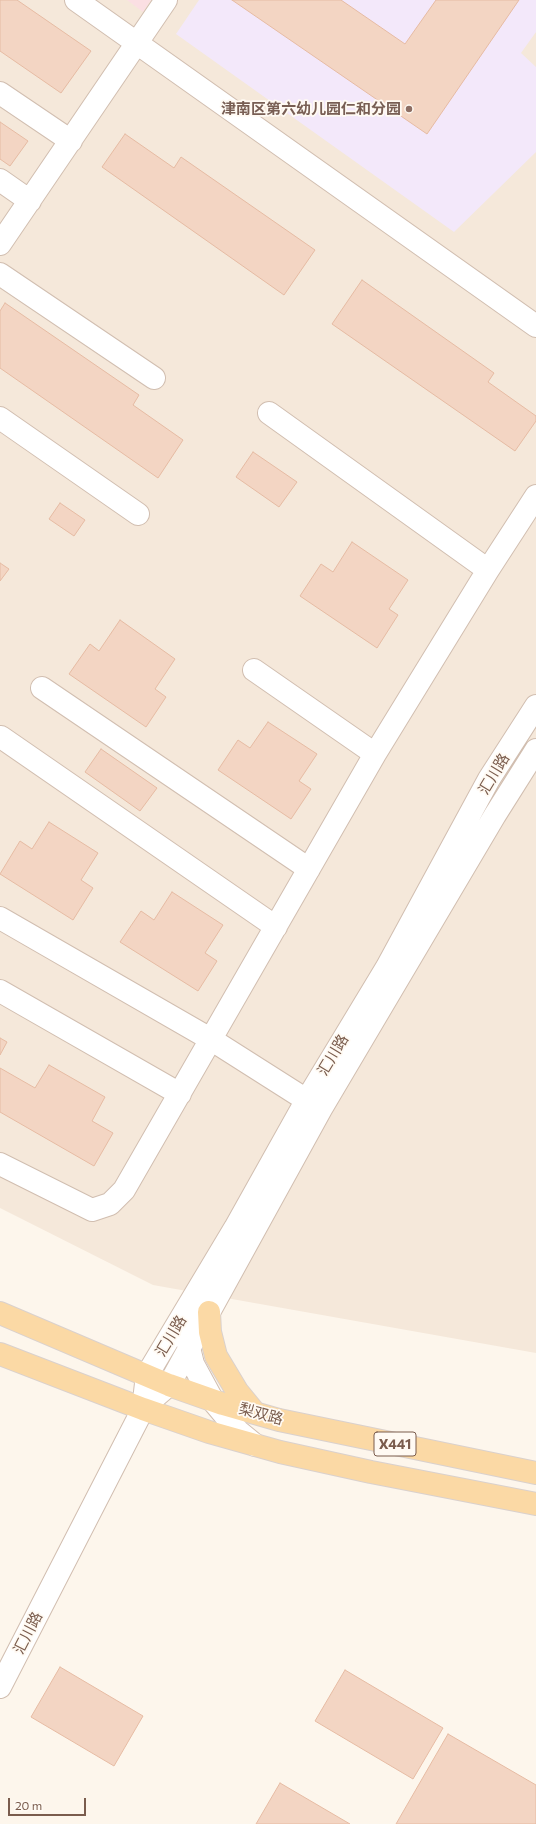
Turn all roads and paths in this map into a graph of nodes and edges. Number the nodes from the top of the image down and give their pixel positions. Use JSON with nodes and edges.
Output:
{"nodes":[{"id":1,"x":76,"y":0,"type":"edge"},
{"id":2,"x":166,"y":0,"type":"edge"},
{"id":3,"x":137,"y":44,"type":"junction"},
{"id":4,"x":0,"y":93,"type":"edge"},
{"id":5,"x":70,"y":141,"type":"junction"},
{"id":6,"x":0,"y":180,"type":"edge"},
{"id":7,"x":30,"y":201,"type":"junction"},
{"id":8,"x":0,"y":244,"type":"edge"},
{"id":9,"x":0,"y":274,"type":"edge"},
{"id":10,"x":536,"y":326,"type":"edge"},
{"id":11,"x":154,"y":378,"type":"dead end"},
{"id":12,"x":269,"y":413,"type":"dead end"},
{"id":13,"x":0,"y":418,"type":"edge"},
{"id":14,"x":536,"y":496,"type":"edge"},
{"id":15,"x":138,"y":514,"type":"dead end"},
{"id":16,"x":488,"y":570,"type":"junction"},
{"id":17,"x":254,"y":670,"type":"dead end"},
{"id":18,"x":42,"y":688,"type":"dead end"},
{"id":19,"x":536,"y":706,"type":"edge"},
{"id":20,"x":1,"y":737,"type":"edge"},
{"id":21,"x":536,"y":750,"type":"edge"},
{"id":22,"x":375,"y":754,"type":"junction"},
{"id":23,"x":309,"y":869,"type":"junction"},
{"id":24,"x":0,"y":918,"type":"edge"},
{"id":25,"x":276,"y":927,"type":"junction"},
{"id":26,"x":0,"y":991,"type":"edge"},
{"id":27,"x":212,"y":1040,"type":"junction"},
{"id":28,"x":180,"y":1094,"type":"junction"},
{"id":29,"x":314,"y":1105,"type":"junction"},
{"id":30,"x":0,"y":1164,"type":"edge"},
{"id":31,"x":199,"y":1308,"type":"junction"},
{"id":32,"x":0,"y":1313,"type":"edge"},
{"id":33,"x":188,"y":1350,"type":"junction"},
{"id":34,"x":0,"y":1354,"type":"edge"},
{"id":35,"x":147,"y":1375,"type":"junction"},
{"id":36,"x":169,"y":1384,"type":"junction"},
{"id":37,"x":213,"y":1401,"type":"junction"},
{"id":38,"x":143,"y":1408,"type":"junction"},
{"id":39,"x":255,"y":1413,"type":"junction"},
{"id":40,"x":256,"y":1445,"type":"junction"},
{"id":41,"x":536,"y":1473,"type":"edge"},
{"id":42,"x":536,"y":1504,"type":"edge"},
{"id":43,"x":0,"y":1687,"type":"edge"}],
"edges":[{"from":1,"to":3,"type":"street"},
{"from":2,"to":3,"type":"street"},
{"from":3,"to":5,"type":"street"},
{"from":3,"to":10,"type":"street"},
{"from":4,"to":5,"type":"street"},
{"from":5,"to":7,"type":"street"},
{"from":6,"to":7,"type":"street"},
{"from":7,"to":8,"type":"street"},
{"from":9,"to":11,"type":"street"},
{"from":12,"to":16,"type":"street"},
{"from":13,"to":15,"type":"street"},
{"from":14,"to":16,"type":"street"},
{"from":16,"to":22,"type":"street"},
{"from":17,"to":22,"type":"street"},
{"from":18,"to":23,"type":"street"},
{"from":19,"to":29,"type":"street","name":"汇川路"},
{"from":20,"to":25,"type":"street"},
{"from":21,"to":29,"type":"street","name":"汇川路"},
{"from":22,"to":23,"type":"street"},
{"from":23,"to":25,"type":"street"},
{"from":24,"to":27,"type":"street"},
{"from":25,"to":27,"type":"street"},
{"from":26,"to":28,"type":"street"},
{"from":27,"to":28,"type":"street"},
{"from":27,"to":29,"type":"street"},
{"from":28,"to":30,"type":"street"},
{"from":29,"to":31,"type":"street","name":"汇川路"},
{"from":31,"to":33,"type":"street","name":"汇川路"},
{"from":31,"to":35,"type":"street","name":"汇川路"},
{"from":31,"to":39,"type":"main road"},
{"from":32,"to":35,"type":"main road","name":"梨双路","number":"X441"},
{"from":33,"to":36,"type":"street","name":"汇川路"},
{"from":33,"to":37,"type":"street"},
{"from":34,"to":38,"type":"main road","name":"梨双路","number":"X441"},
{"from":35,"to":36,"type":"main road","name":"梨双路","number":"X441"},
{"from":35,"to":38,"type":"street","name":"汇川路"},
{"from":36,"to":37,"type":"main road","name":"梨双路","number":"X441"},
{"from":36,"to":38,"type":"street","name":"汇川路"},
{"from":37,"to":39,"type":"main road","name":"梨双路","number":"X441"},
{"from":37,"to":40,"type":"street"},
{"from":38,"to":40,"type":"main road","name":"梨双路","number":"X441"},
{"from":38,"to":43,"type":"street","name":"汇川路"},
{"from":39,"to":41,"type":"main road","name":"梨双路","number":"X441"},
{"from":40,"to":42,"type":"main road","name":"梨双路","number":"X441"}]}
